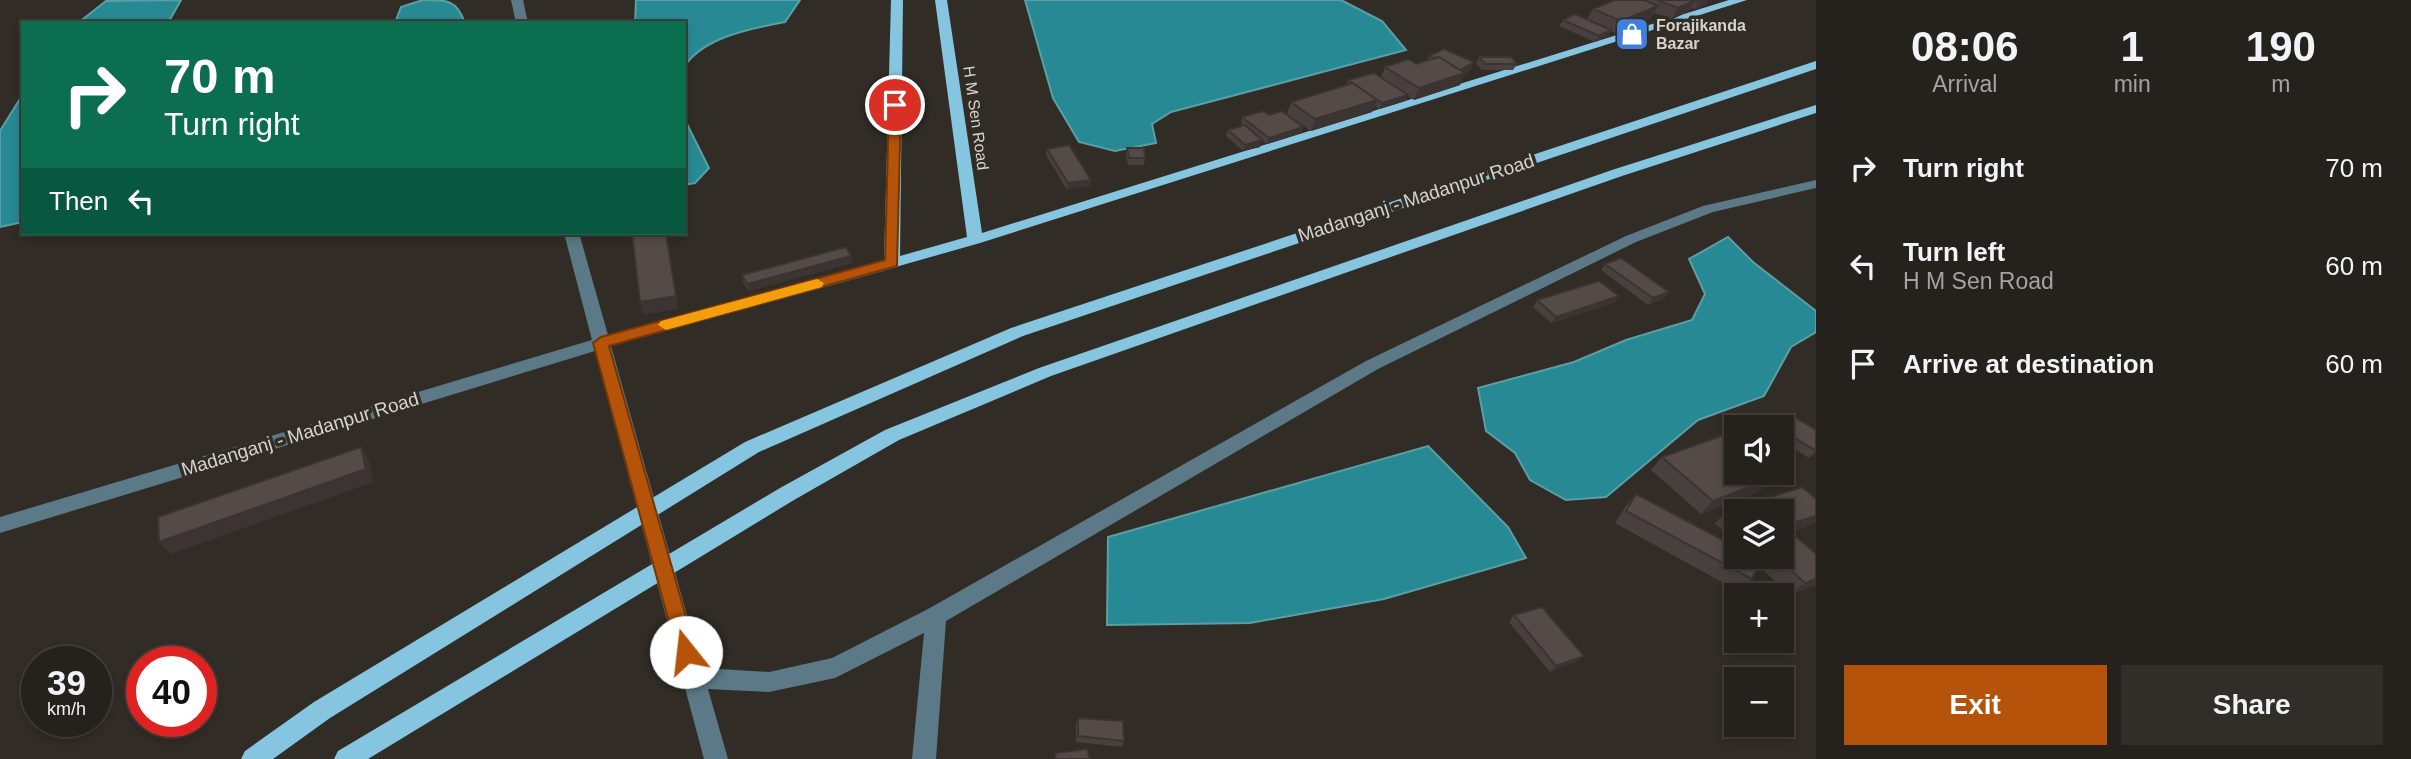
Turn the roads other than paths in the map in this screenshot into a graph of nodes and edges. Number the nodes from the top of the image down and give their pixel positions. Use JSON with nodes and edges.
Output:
{"nodes":[{"id":1,"x":517,"y":0,"type":"edge"},
{"id":2,"x":898,"y":0,"type":"edge"},
{"id":3,"x":941,"y":0,"type":"edge"},
{"id":4,"x":1741,"y":0,"type":"edge"},
{"id":5,"x":522,"y":21,"type":"edge"},
{"id":6,"x":1816,"y":65,"type":"edge"},
{"id":7,"x":1816,"y":109,"type":"edge"},
{"id":8,"x":1816,"y":184,"type":"edge"},
{"id":9,"x":572,"y":235,"type":"edge"},
{"id":10,"x":975,"y":240,"type":"junction"},
{"id":11,"x":892,"y":263,"type":"junction"},
{"id":12,"x":601,"y":343,"type":"junction"},
{"id":13,"x":0,"y":525,"type":"edge"},
{"id":14,"x":936,"y":616,"type":"junction"},
{"id":15,"x":694,"y":678,"type":"junction"},
{"id":16,"x":253,"y":759,"type":"edge"},
{"id":17,"x":346,"y":759,"type":"edge"},
{"id":18,"x":716,"y":759,"type":"edge"},
{"id":19,"x":924,"y":759,"type":"edge"}],
"edges":[{"from":1,"to":5,"type":"street"},
{"from":2,"to":11,"type":"main road"},
{"from":3,"to":10,"type":"main road","name":"H M Sen Road"},
{"from":4,"to":10,"type":"main road"},
{"from":6,"to":16,"type":"main road","name":"Madanganj - Madanpur Road"},
{"from":7,"to":17,"type":"main road","name":"Madanganj - Madanpur Road"},
{"from":8,"to":14,"type":"street"},
{"from":9,"to":12,"type":"street"},
{"from":10,"to":11,"type":"main road"},
{"from":11,"to":12,"type":"street","name":"Madanganj - Madanpur Road"},
{"from":12,"to":13,"type":"street","name":"Madanganj - Madanpur Road"},
{"from":12,"to":15,"type":"street"},
{"from":14,"to":15,"type":"street"},
{"from":14,"to":19,"type":"street"},
{"from":15,"to":18,"type":"street"}]}
